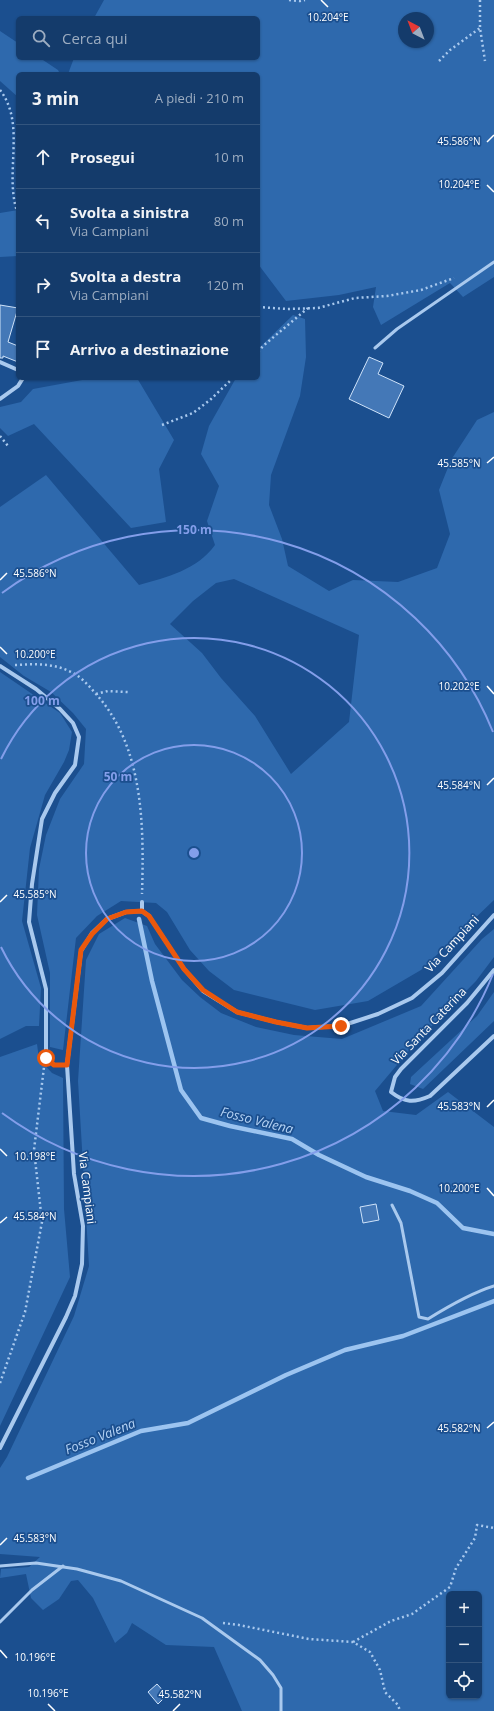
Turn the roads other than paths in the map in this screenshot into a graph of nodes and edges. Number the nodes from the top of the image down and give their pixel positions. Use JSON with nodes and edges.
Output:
{"nodes":[{"id":1,"x":494,"y":262,"type":"edge"},
{"id":2,"x":375,"y":348,"type":"dead end"},
{"id":3,"x":0,"y":362,"type":"edge"},
{"id":4,"x":16,"y":369,"type":"edge"},
{"id":5,"x":22,"y":380,"type":"edge"},
{"id":6,"x":0,"y":399,"type":"edge"},
{"id":7,"x":0,"y":666,"type":"edge"},
{"id":8,"x":142,"y":902,"type":"road end"},
{"id":9,"x":142,"y":911,"type":"junction"},
{"id":10,"x":494,"y":915,"type":"edge"},
{"id":11,"x":494,"y":970,"type":"edge"},
{"id":12,"x":494,"y":1036,"type":"edge"},
{"id":13,"x":67,"y":1065,"type":"junction"},
{"id":14,"x":392,"y":1205,"type":"dead end"},
{"id":15,"x":494,"y":1286,"type":"edge"},
{"id":16,"x":0,"y":1448,"type":"edge"},
{"id":17,"x":0,"y":1566,"type":"edge"},
{"id":18,"x":62,"y":1566,"type":"junction"},
{"id":19,"x":0,"y":1622,"type":"edge"},
{"id":20,"x":281,"y":1711,"type":"edge"}],
"edges":[{"from":1,"to":2,"type":"lane"},
{"from":3,"to":4,"type":"street"},
{"from":5,"to":6,"type":"street"},
{"from":7,"to":13,"type":"street"},
{"from":8,"to":9,"type":"street"},
{"from":9,"to":10,"type":"street","name":"Via Campiani"},
{"from":9,"to":13,"type":"street","name":"Via Campiani"},
{"from":11,"to":12,"type":"street","name":"Via Santa Caterina"},
{"from":13,"to":16,"type":"street","name":"Via Campiani"},
{"from":14,"to":15,"type":"lane"},
{"from":17,"to":18,"type":"lane"},
{"from":18,"to":19,"type":"lane"},
{"from":18,"to":20,"type":"lane"}]}
